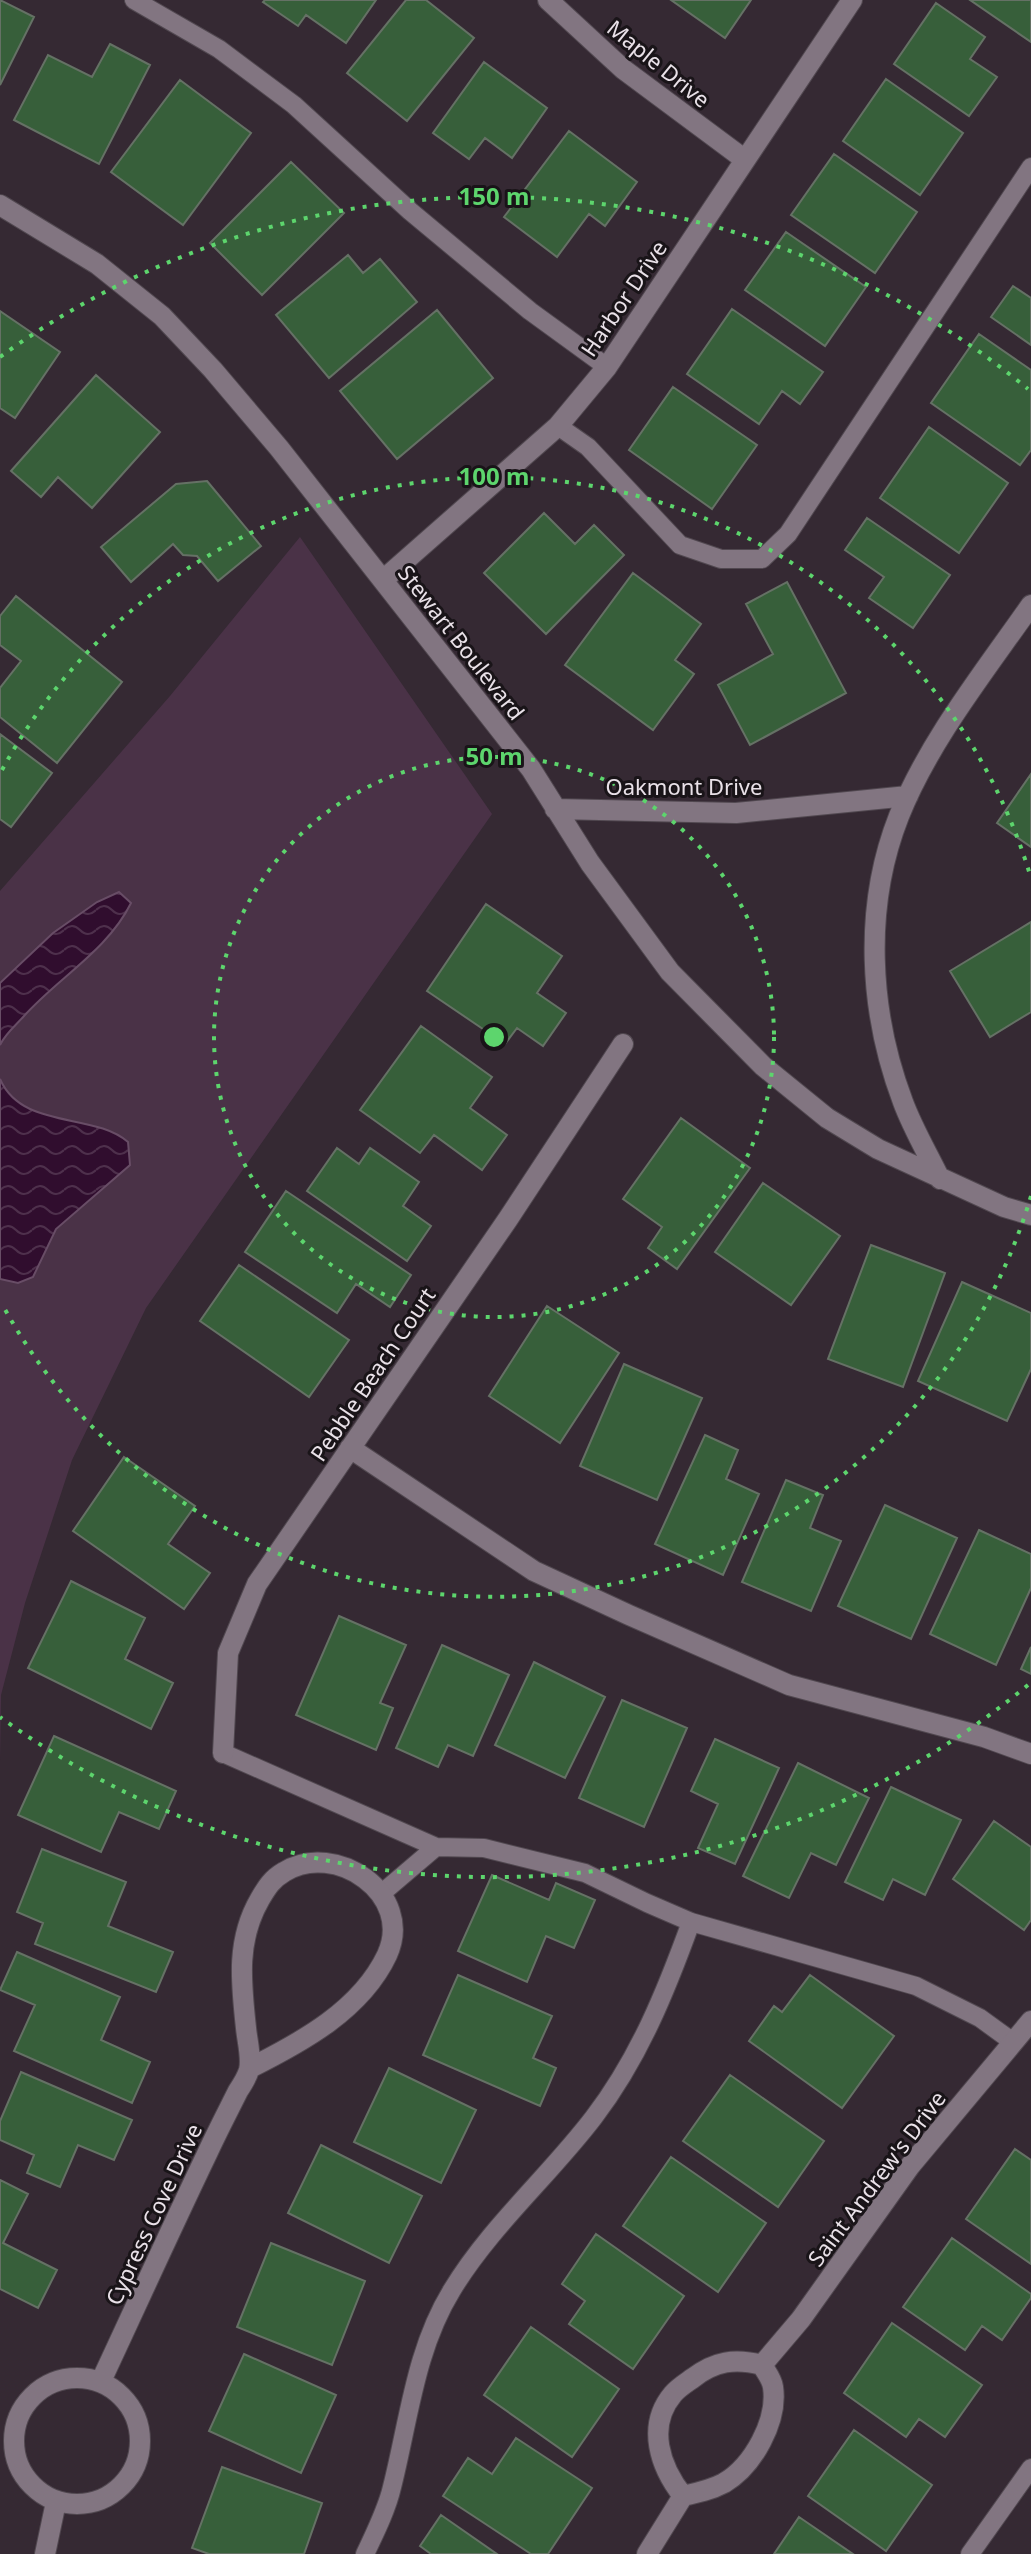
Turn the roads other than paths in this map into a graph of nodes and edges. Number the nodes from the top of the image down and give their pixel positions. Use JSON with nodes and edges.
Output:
{"nodes":[{"id":1,"x":134,"y":0,"type":"edge"},
{"id":2,"x":548,"y":0,"type":"edge"},
{"id":3,"x":852,"y":0,"type":"edge"},
{"id":4,"x":744,"y":159,"type":"junction"},
{"id":5,"x":1031,"y":167,"type":"edge"},
{"id":6,"x":0,"y":205,"type":"edge"},
{"id":7,"x":607,"y":367,"type":"junction"},
{"id":8,"x":558,"y":426,"type":"junction"},
{"id":9,"x":383,"y":580,"type":"junction"},
{"id":10,"x":1031,"y":605,"type":"edge"},
{"id":11,"x":908,"y":796,"type":"junction"},
{"id":12,"x":555,"y":809,"type":"junction"},
{"id":13,"x":623,"y":1044,"type":"dead end"},
{"id":14,"x":940,"y":1179,"type":"junction"},
{"id":15,"x":1031,"y":1215,"type":"edge"},
{"id":16,"x":350,"y":1448,"type":"junction"},
{"id":17,"x":223,"y":1753,"type":"joint"},
{"id":18,"x":1031,"y":1754,"type":"edge"},
{"id":19,"x":436,"y":1847,"type":"junction"},
{"id":20,"x":382,"y":1893,"type":"junction"},
{"id":21,"x":691,"y":1922,"type":"junction"},
{"id":22,"x":1031,"y":2021,"type":"edge"},
{"id":23,"x":1013,"y":2042,"type":"junction"},
{"id":24,"x":250,"y":2068,"type":"junction"},
{"id":25,"x":762,"y":2365,"type":"junction"},
{"id":26,"x":101,"y":2381,"type":"junction"},
{"id":27,"x":1031,"y":2468,"type":"edge"},
{"id":28,"x":683,"y":2496,"type":"junction"},
{"id":29,"x":56,"y":2502,"type":"junction"},
{"id":30,"x":45,"y":2554,"type":"edge"},
{"id":31,"x":365,"y":2554,"type":"edge"},
{"id":32,"x":647,"y":2554,"type":"edge"},
{"id":33,"x":970,"y":2554,"type":"edge"}],
"edges":[{"from":1,"to":7,"type":"lane"},
{"from":2,"to":4,"type":"street","name":"Maple Drive"},
{"from":3,"to":4,"type":"street","name":"Harbor Drive"},
{"from":4,"to":7,"type":"street","name":"Harbor Drive"},
{"from":5,"to":8,"type":"lane"},
{"from":6,"to":9,"type":"street","name":"Stewart Boulevard"},
{"from":7,"to":8,"type":"street","name":"Harbor Drive"},
{"from":8,"to":9,"type":"street","name":"Harbor Drive"},
{"from":9,"to":12,"type":"street","name":"Stewart Boulevard"},
{"from":10,"to":11,"type":"street"},
{"from":11,"to":12,"type":"street","name":"Oakmont Drive"},
{"from":11,"to":14,"type":"street"},
{"from":12,"to":14,"type":"street","name":"Stewart Boulevard"},
{"from":13,"to":16,"type":"street","name":"Pebble Beach Court"},
{"from":14,"to":15,"type":"street","name":"Stewart Boulevard"},
{"from":16,"to":17,"type":"street","name":"Pebble Beach Court"},
{"from":16,"to":18,"type":"street"},
{"from":17,"to":19,"type":"lane"},
{"from":19,"to":20,"type":"lane"},
{"from":19,"to":21,"type":"lane"},
{"from":20,"to":24,"type":"street"},
{"from":20,"to":24,"type":"street"},
{"from":21,"to":23,"type":"lane"},
{"from":21,"to":31,"type":"lane"},
{"from":22,"to":23,"type":"street","name":"Saint Andrew's Drive"},
{"from":23,"to":25,"type":"street","name":"Saint Andrew's Drive"},
{"from":24,"to":26,"type":"street","name":"Cypress Cove Drive"},
{"from":25,"to":28,"type":"street"},
{"from":25,"to":28,"type":"street"},
{"from":26,"to":29,"type":"street"},
{"from":26,"to":29,"type":"street"},
{"from":27,"to":33,"type":"lane"},
{"from":28,"to":32,"type":"street"},
{"from":29,"to":30,"type":"street"}]}
